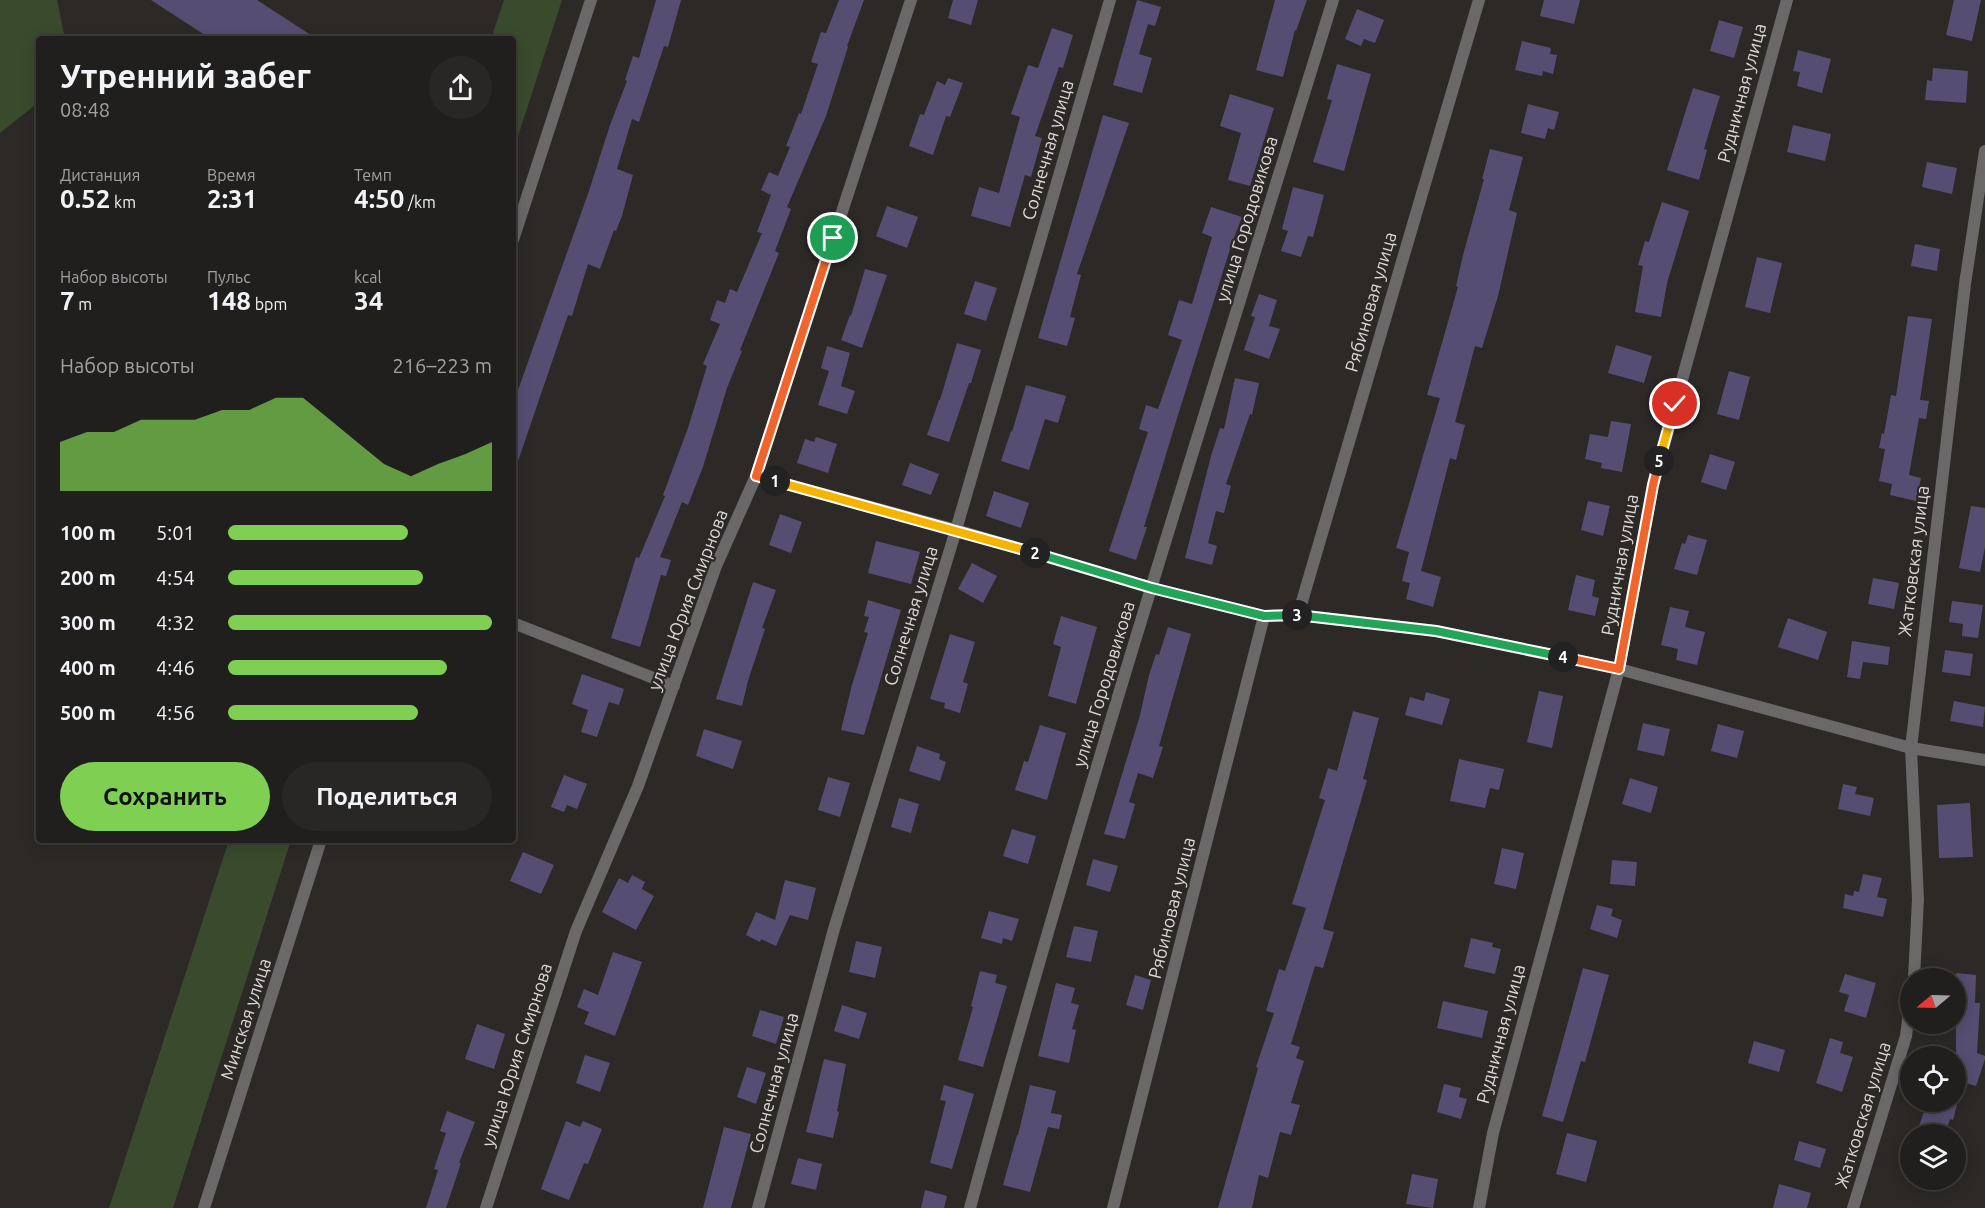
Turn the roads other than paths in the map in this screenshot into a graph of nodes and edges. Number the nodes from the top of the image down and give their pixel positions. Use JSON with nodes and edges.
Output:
{"nodes":[{"id":1,"x":591,"y":0,"type":"edge"},
{"id":2,"x":911,"y":0,"type":"edge"},
{"id":3,"x":1110,"y":0,"type":"edge"},
{"id":4,"x":1333,"y":0,"type":"edge"},
{"id":5,"x":1479,"y":0,"type":"edge"},
{"id":6,"x":1787,"y":0,"type":"edge"},
{"id":7,"x":1985,"y":151,"type":"edge"},
{"id":8,"x":516,"y":231,"type":"edge"},
{"id":9,"x":756,"y":476,"type":"junction"},
{"id":10,"x":956,"y":530,"type":"junction"},
{"id":11,"x":1152,"y":588,"type":"junction"},
{"id":12,"x":1298,"y":615,"type":"junction"},
{"id":13,"x":1264,"y":616,"type":"junction"},
{"id":14,"x":516,"y":624,"type":"edge"},
{"id":15,"x":1619,"y":669,"type":"junction"},
{"id":16,"x":674,"y":686,"type":"junction"},
{"id":17,"x":1911,"y":748,"type":"junction"},
{"id":18,"x":1985,"y":760,"type":"edge"},
{"id":19,"x":320,"y":843,"type":"edge"},
{"id":20,"x":1914,"y":968,"type":"edge"},
{"id":21,"x":1906,"y":1034,"type":"edge"},
{"id":22,"x":204,"y":1208,"type":"edge"},
{"id":23,"x":486,"y":1208,"type":"edge"},
{"id":24,"x":758,"y":1208,"type":"edge"},
{"id":25,"x":970,"y":1208,"type":"edge"},
{"id":26,"x":1113,"y":1208,"type":"edge"},
{"id":27,"x":1479,"y":1208,"type":"edge"},
{"id":28,"x":1854,"y":1208,"type":"edge"}],
"edges":[{"from":1,"to":8,"type":"street"},
{"from":2,"to":9,"type":"street","name":"улица Юрия Смирнова"},
{"from":3,"to":10,"type":"street","name":"Солнечная улица"},
{"from":4,"to":11,"type":"street","name":"улица Городовикова"},
{"from":5,"to":12,"type":"street","name":"Рябиновая улица"},
{"from":6,"to":15,"type":"street","name":"Рудничная улица"},
{"from":7,"to":17,"type":"street","name":"Жатковская улица"},
{"from":9,"to":10,"type":"street"},
{"from":9,"to":16,"type":"street","name":"улица Юрия Смирнова"},
{"from":10,"to":11,"type":"street"},
{"from":10,"to":24,"type":"street","name":"Солнечная улица"},
{"from":11,"to":13,"type":"street"},
{"from":11,"to":25,"type":"street","name":"улица Городовикова"},
{"from":12,"to":13,"type":"street"},
{"from":12,"to":15,"type":"street"},
{"from":13,"to":26,"type":"street","name":"Рябиновая улица"},
{"from":14,"to":16,"type":"street"},
{"from":15,"to":17,"type":"street"},
{"from":15,"to":27,"type":"street","name":"Рудничная улица"},
{"from":16,"to":23,"type":"street","name":"улица Юрия Смирнова"},
{"from":17,"to":18,"type":"street"},
{"from":17,"to":20,"type":"street","name":"Жатковская улица"},
{"from":19,"to":22,"type":"street","name":"Минская улица"},
{"from":21,"to":28,"type":"street","name":"Жатковская улица"}]}
